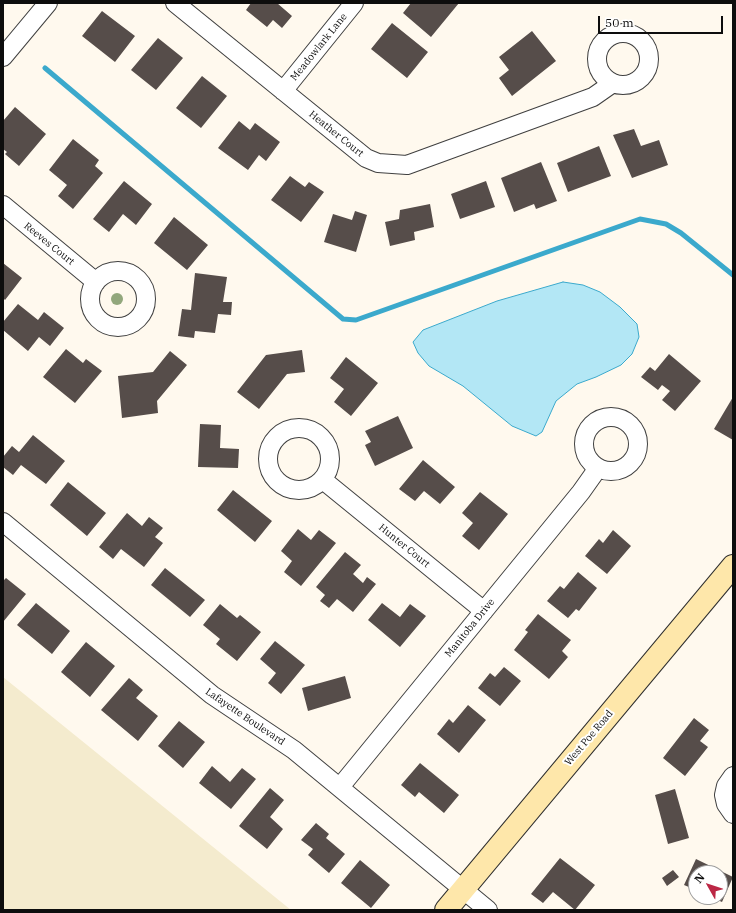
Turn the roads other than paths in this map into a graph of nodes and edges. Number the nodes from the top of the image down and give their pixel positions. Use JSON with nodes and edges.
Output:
{"nodes":[{"id":1,"x":48,"y":3,"type":"edge"},
{"id":2,"x":175,"y":3,"type":"edge"},
{"id":3,"x":354,"y":3,"type":"edge"},
{"id":4,"x":3,"y":57,"type":"edge"},
{"id":5,"x":613,"y":83,"type":"dead end"},
{"id":6,"x":283,"y":91,"type":"junction"},
{"id":7,"x":3,"y":205,"type":"edge"},
{"id":8,"x":96,"y":282,"type":"dead end"},
{"id":9,"x":598,"y":468,"type":"dead end"},
{"id":10,"x":323,"y":480,"type":"dead end"},
{"id":11,"x":3,"y":522,"type":"edge"},
{"id":12,"x":733,"y":566,"type":"edge"},
{"id":13,"x":484,"y":611,"type":"junction"},
{"id":14,"x":733,"y":776,"type":"edge"},
{"id":15,"x":340,"y":787,"type":"junction"},
{"id":16,"x":733,"y":814,"type":"edge"},
{"id":17,"x":462,"y":890,"type":"junction"},
{"id":18,"x":446,"y":910,"type":"edge"},
{"id":19,"x":488,"y":910,"type":"edge"}],
"edges":[{"from":1,"to":4,"type":"street"},
{"from":2,"to":6,"type":"street","name":"Heather Court"},
{"from":3,"to":6,"type":"street","name":"Meadowlark Lane"},
{"from":5,"to":6,"type":"street","name":"Heather Court"},
{"from":7,"to":8,"type":"street","name":"Reeves Court"},
{"from":9,"to":13,"type":"street","name":"Manitoba Drive"},
{"from":10,"to":13,"type":"street","name":"Hunter Court"},
{"from":11,"to":15,"type":"street","name":"Lafayette Boulevard"},
{"from":12,"to":17,"type":"street","name":"West Poe Road"},
{"from":13,"to":15,"type":"street","name":"Manitoba Drive"},
{"from":14,"to":16,"type":"street"},
{"from":15,"to":17,"type":"street","name":"Lafayette Boulevard"},
{"from":17,"to":18,"type":"street","name":"West Poe Road"},
{"from":17,"to":19,"type":"street","name":"Lafayette Boulevard"}]}
